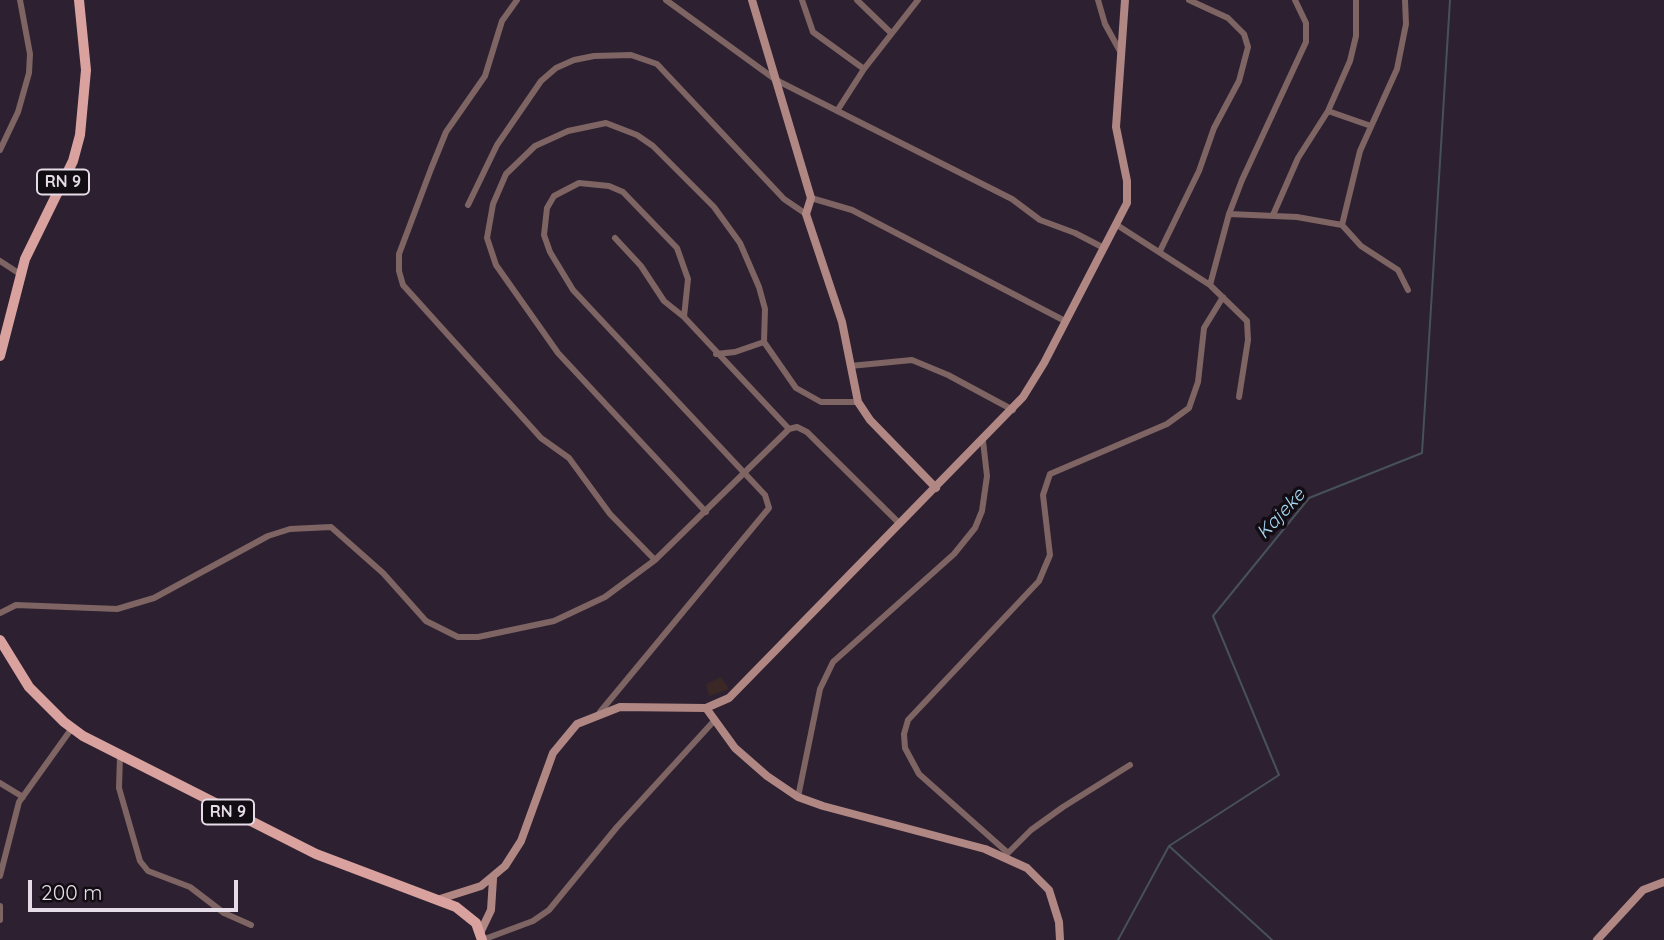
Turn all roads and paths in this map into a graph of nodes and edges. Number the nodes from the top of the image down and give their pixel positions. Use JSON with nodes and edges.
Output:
{"nodes":[{"id":1,"x":20,"y":0,"type":"edge"},
{"id":2,"x":79,"y":0,"type":"edge"},
{"id":3,"x":517,"y":0,"type":"edge"},
{"id":4,"x":666,"y":0,"type":"edge"},
{"id":5,"x":752,"y":0,"type":"edge"},
{"id":6,"x":802,"y":0,"type":"edge"},
{"id":7,"x":857,"y":0,"type":"edge"},
{"id":8,"x":918,"y":0,"type":"edge"},
{"id":9,"x":1098,"y":0,"type":"edge"},
{"id":10,"x":1125,"y":0,"type":"edge"},
{"id":11,"x":1189,"y":0,"type":"edge"},
{"id":12,"x":1296,"y":0,"type":"edge"},
{"id":13,"x":1356,"y":0,"type":"edge"},
{"id":14,"x":1405,"y":0,"type":"edge"},
{"id":15,"x":890,"y":32,"type":"junction"},
{"id":16,"x":1122,"y":55,"type":"junction"},
{"id":17,"x":864,"y":69,"type":"junction"},
{"id":18,"x":776,"y":80,"type":"junction"},
{"id":19,"x":837,"y":111,"type":"junction"},
{"id":20,"x":1328,"y":111,"type":"junction"},
{"id":21,"x":1371,"y":126,"type":"junction"},
{"id":22,"x":0,"y":150,"type":"edge"},
{"id":23,"x":811,"y":198,"type":"junction"},
{"id":24,"x":468,"y":205,"type":"dead end"},
{"id":25,"x":806,"y":214,"type":"junction"},
{"id":26,"x":1229,"y":214,"type":"junction"},
{"id":27,"x":1273,"y":215,"type":"junction"},
{"id":28,"x":1117,"y":225,"type":"junction"},
{"id":29,"x":1342,"y":225,"type":"junction"},
{"id":30,"x":615,"y":238,"type":"dead end"},
{"id":31,"x":1104,"y":248,"type":"junction"},
{"id":32,"x":1160,"y":251,"type":"junction"},
{"id":33,"x":0,"y":261,"type":"edge"},
{"id":34,"x":20,"y":274,"type":"junction"},
{"id":35,"x":1210,"y":285,"type":"junction"},
{"id":36,"x":1408,"y":290,"type":"dead end"},
{"id":37,"x":1223,"y":298,"type":"junction"},
{"id":38,"x":684,"y":317,"type":"junction"},
{"id":39,"x":1065,"y":321,"type":"junction"},
{"id":40,"x":764,"y":342,"type":"junction"},
{"id":41,"x":716,"y":354,"type":"junction"},
{"id":42,"x":0,"y":356,"type":"edge"},
{"id":43,"x":850,"y":366,"type":"junction"},
{"id":44,"x":1239,"y":397,"type":"dead end"},
{"id":45,"x":858,"y":402,"type":"junction"},
{"id":46,"x":1013,"y":410,"type":"junction"},
{"id":47,"x":789,"y":429,"type":"junction"},
{"id":48,"x":983,"y":442,"type":"junction"},
{"id":49,"x":746,"y":474,"type":"junction"},
{"id":50,"x":936,"y":488,"type":"junction"},
{"id":51,"x":706,"y":512,"type":"junction"},
{"id":52,"x":900,"y":524,"type":"junction"},
{"id":53,"x":655,"y":560,"type":"junction"},
{"id":54,"x":0,"y":613,"type":"edge"},
{"id":55,"x":0,"y":640,"type":"edge"},
{"id":56,"x":706,"y":708,"type":"junction"},
{"id":57,"x":600,"y":712,"type":"junction"},
{"id":58,"x":713,"y":722,"type":"junction"},
{"id":59,"x":72,"y":728,"type":"junction"},
{"id":60,"x":120,"y":756,"type":"junction"},
{"id":61,"x":1130,"y":765,"type":"dead end"},
{"id":62,"x":0,"y":783,"type":"edge"},
{"id":63,"x":23,"y":797,"type":"junction"},
{"id":64,"x":798,"y":797,"type":"junction"},
{"id":65,"x":1007,"y":855,"type":"junction"},
{"id":66,"x":0,"y":876,"type":"edge"},
{"id":67,"x":493,"y":879,"type":"junction"},
{"id":68,"x":1664,"y":883,"type":"edge"},
{"id":69,"x":440,"y":898,"type":"junction"},
{"id":70,"x":0,"y":906,"type":"edge"},
{"id":71,"x":0,"y":920,"type":"edge"},
{"id":72,"x":251,"y":925,"type":"dead end"},
{"id":73,"x":482,"y":937,"type":"edge"},
{"id":74,"x":1060,"y":940,"type":"edge"},
{"id":75,"x":1597,"y":940,"type":"edge"}],
"edges":[{"from":1,"to":22,"type":"street"},
{"from":2,"to":34,"type":"main road","number":"RN 9"},
{"from":3,"to":53,"type":"street"},
{"from":4,"to":18,"type":"street"},
{"from":5,"to":18,"type":"main road"},
{"from":6,"to":17,"type":"street"},
{"from":7,"to":15,"type":"street"},
{"from":8,"to":15,"type":"street"},
{"from":9,"to":16,"type":"street"},
{"from":10,"to":16,"type":"main road"},
{"from":11,"to":32,"type":"street"},
{"from":12,"to":26,"type":"street"},
{"from":13,"to":20,"type":"street"},
{"from":14,"to":21,"type":"street"},
{"from":15,"to":17,"type":"street"},
{"from":16,"to":28,"type":"main road"},
{"from":17,"to":19,"type":"street"},
{"from":18,"to":19,"type":"street"},
{"from":18,"to":23,"type":"main road"},
{"from":19,"to":31,"type":"street"},
{"from":20,"to":21,"type":"street"},
{"from":20,"to":27,"type":"street"},
{"from":21,"to":29,"type":"street"},
{"from":23,"to":25,"type":"main road"},
{"from":23,"to":39,"type":"street"},
{"from":24,"to":25,"type":"street"},
{"from":25,"to":43,"type":"main road"},
{"from":26,"to":27,"type":"street"},
{"from":26,"to":35,"type":"street"},
{"from":27,"to":29,"type":"street"},
{"from":28,"to":31,"type":"main road"},
{"from":28,"to":32,"type":"street"},
{"from":29,"to":36,"type":"street"},
{"from":30,"to":38,"type":"street"},
{"from":31,"to":39,"type":"main road"},
{"from":32,"to":35,"type":"street"},
{"from":33,"to":34,"type":"street"},
{"from":34,"to":42,"type":"main road","number":"RN 9"},
{"from":35,"to":37,"type":"street"},
{"from":37,"to":44,"type":"street"},
{"from":37,"to":65,"type":"street"},
{"from":38,"to":41,"type":"street"},
{"from":38,"to":49,"type":"street"},
{"from":39,"to":46,"type":"main road"},
{"from":40,"to":41,"type":"street"},
{"from":40,"to":45,"type":"street"},
{"from":40,"to":51,"type":"street"},
{"from":41,"to":47,"type":"street"},
{"from":43,"to":45,"type":"main road"},
{"from":43,"to":46,"type":"street"},
{"from":45,"to":50,"type":"main road"},
{"from":46,"to":48,"type":"main road"},
{"from":47,"to":49,"type":"street"},
{"from":47,"to":52,"type":"street"},
{"from":48,"to":50,"type":"main road"},
{"from":48,"to":64,"type":"street"},
{"from":49,"to":51,"type":"street"},
{"from":49,"to":57,"type":"street"},
{"from":50,"to":52,"type":"main road"},
{"from":51,"to":53,"type":"street"},
{"from":52,"to":56,"type":"main road"},
{"from":53,"to":54,"type":"street"},
{"from":55,"to":59,"type":"main road","number":"RN 9"},
{"from":56,"to":57,"type":"main road"},
{"from":56,"to":58,"type":"main road"},
{"from":57,"to":67,"type":"main road"},
{"from":58,"to":64,"type":"main road"},
{"from":58,"to":73,"type":"street"},
{"from":59,"to":60,"type":"main road","number":"RN 9"},
{"from":59,"to":63,"type":"street"},
{"from":60,"to":69,"type":"main road","number":"RN 9"},
{"from":60,"to":72,"type":"street"},
{"from":61,"to":65,"type":"street"},
{"from":62,"to":63,"type":"street"},
{"from":63,"to":66,"type":"street"},
{"from":64,"to":65,"type":"main road"},
{"from":65,"to":74,"type":"main road"},
{"from":67,"to":69,"type":"main road"},
{"from":67,"to":73,"type":"main road"},
{"from":68,"to":75,"type":"main road"},
{"from":69,"to":73,"type":"main road","number":"RN 9"},
{"from":70,"to":71,"type":"street"}]}
